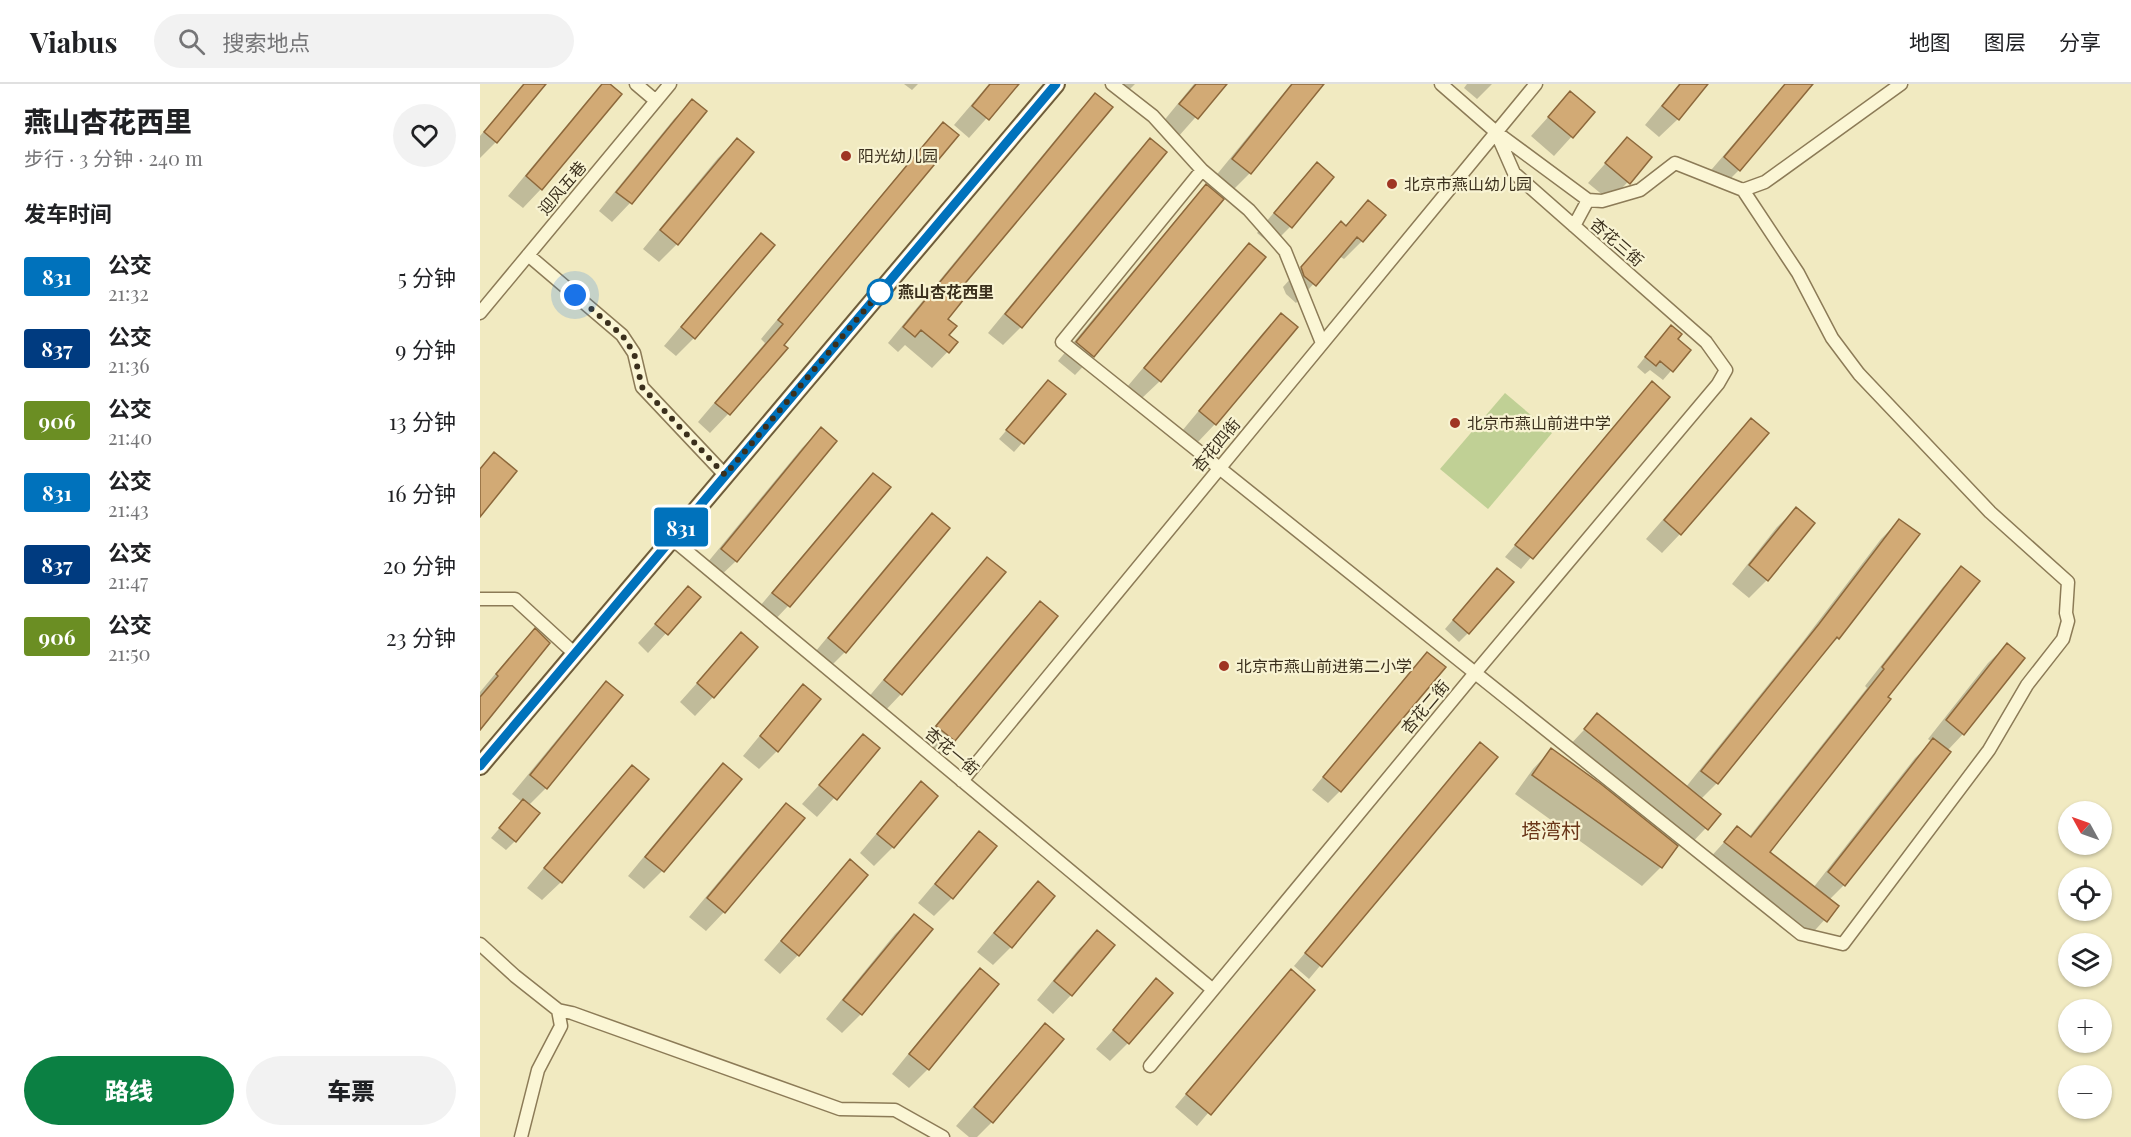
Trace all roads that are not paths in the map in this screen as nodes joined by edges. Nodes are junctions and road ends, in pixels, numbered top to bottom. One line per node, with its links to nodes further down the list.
1 (636, 84): 8 (street)
2 (670, 84): 8 (street, 迎风五巷)
3 (1056, 84): 19 (street)
4 (1112, 84): 10 (street)
5 (1442, 84): 9 (street, 杏花三街)
6 (1536, 84): 9 (street, 杏花四街)
7 (1901, 84): 11 (street)
8 (656, 100): 14 (street, 迎风五巷)
9 (1496, 132): 12 (street, 杏花三街); 13 (street, 杏花三街); 16 (street, 杏花四街)
10 (1202, 170): 16 (street); 18 (street)
11 (1743, 190): 12 (street); 23 (street)
12 (1588, 200): 13 (street)
13 (1574, 226): 17 (street, 杏花三街)
14 (528, 255): 15 (street, 迎风五巷); 19 (street)
15 (480, 313)
16 (1323, 342): 18 (street, 杏花四街)
17 (1726, 370): 23 (street, 杏花二街)
18 (1219, 468): 23 (street); 25 (street, 杏花四街)
19 (725, 475): 20 (street)
20 (671, 538): 22 (street); 25 (street, 杏花一街)
21 (480, 599): 22 (street)
22 (574, 653): 24 (street)
23 (1475, 673): 27 (street, 杏花二街)
24 (480, 766)
25 (962, 781): 27 (street, 杏花一街)
26 (480, 944): 28 (street)
27 (1212, 989): 29 (street, 杏花二街)
28 (558, 1010): 30 (street); 31 (street)
29 (1150, 1066)
30 (521, 1137)
31 (943, 1137)

